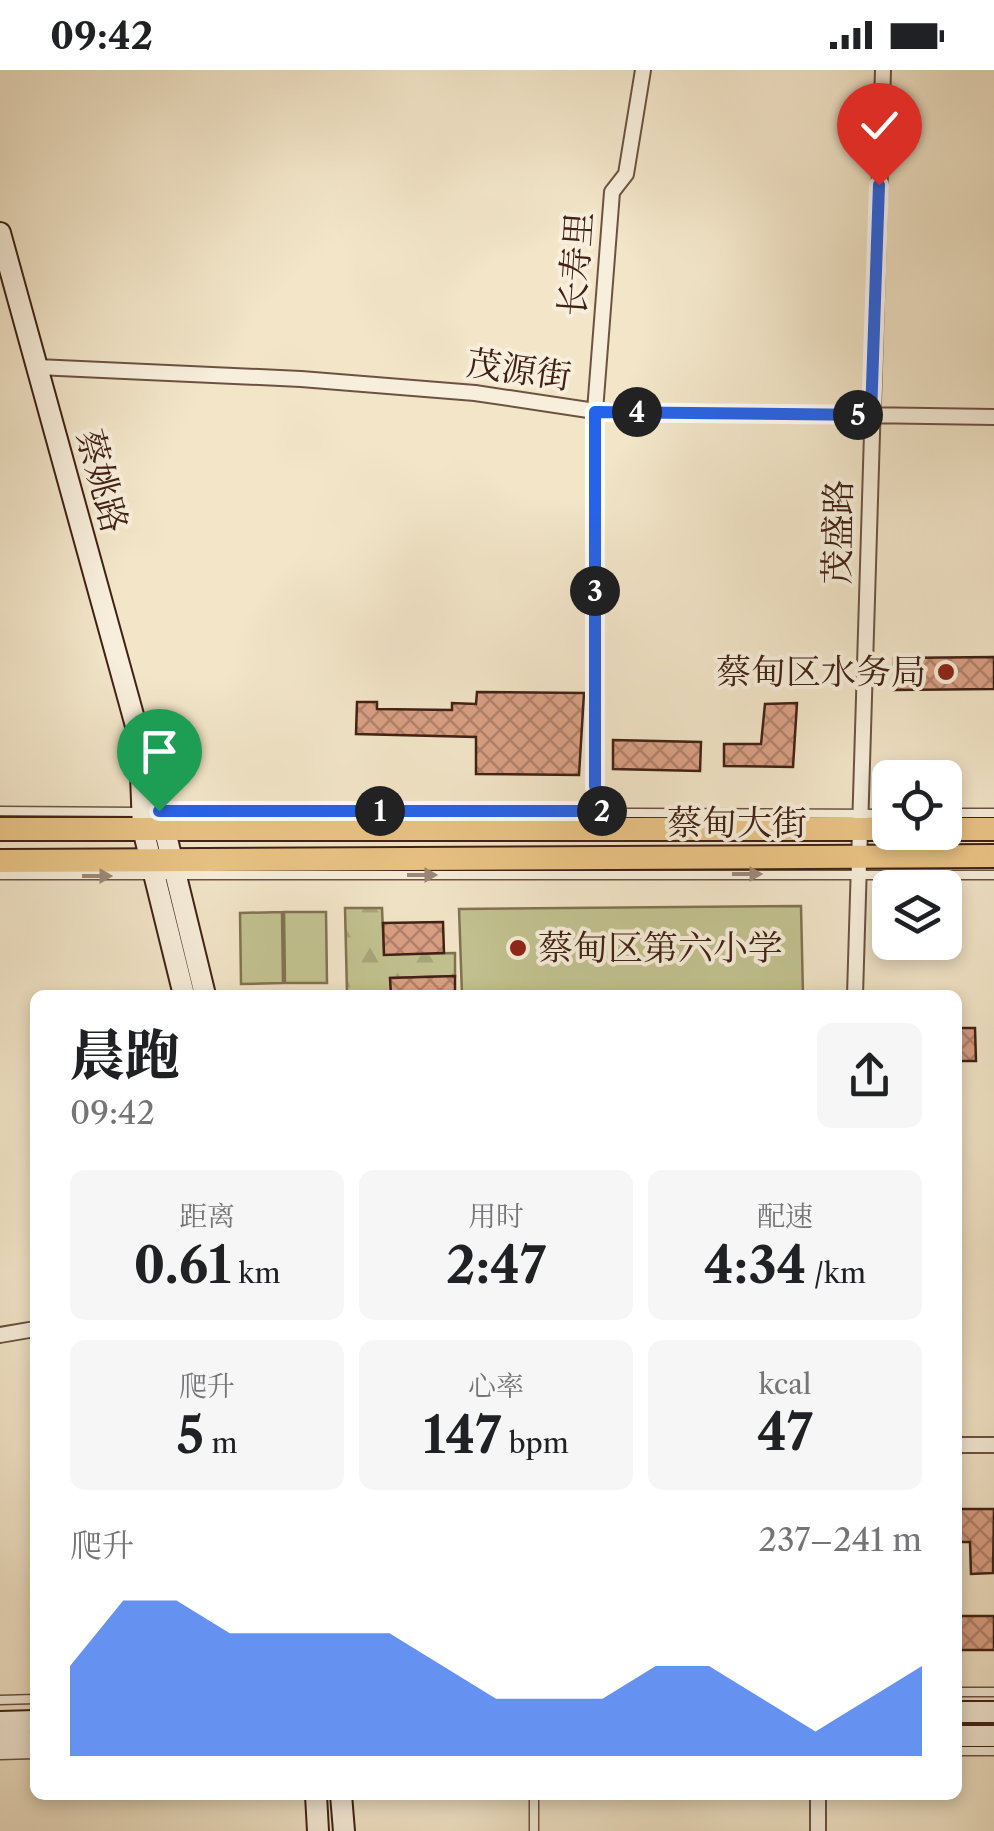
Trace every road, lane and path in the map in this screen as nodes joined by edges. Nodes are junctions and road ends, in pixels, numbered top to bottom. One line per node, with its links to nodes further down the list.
1 (644, 70): 5 (street, 长寿里)
2 (883, 70): 6 (street, 茂盛路)
3 (0, 233): 4 (street, 蔡姚路)
4 (37, 367): 5 (street, 茂源街); 13 (street, 蔡姚路)
5 (595, 412): 6 (street, 茂源街); 12 (street, 长寿里)
6 (871, 415): 7 (street, 茂源街); 14 (street, 茂盛路)
7 (994, 417)
8 (0, 811): 13 (lane)
9 (994, 812): 10 (lane)
10 (962, 813)
11 (872, 819): 14 (lane)
12 (602, 820): 13 (main road, 蔡甸大街); 14 (main road, 蔡甸大街)
13 (152, 821): 18 (main road, 蔡甸大街); 22 (street, 蔡姚路)
14 (862, 822): 15 (main road, 蔡甸大街); 21 (street, 茂盛路)
15 (872, 824)
16 (962, 828): 17 (main road)
17 (994, 828)
18 (0, 830)
19 (994, 856): 21 (main road, 蔡甸大街)
20 (0, 861): 22 (main road, 蔡甸大街)
21 (862, 865): 22 (main road, 蔡甸大街, one-way to 21); 24 (lane); 27 (street, 茂盛路)
22 (162, 869): 23 (lane, one-way to 22); 25 (street, 蔡姚路); 26 (street, 蔡姚路)
23 (0, 875)
24 (994, 875)
25 (183, 990)
26 (202, 990)
27 (855, 990)
28 (30, 1330): 29 (street)
29 (0, 1336)
30 (962, 1445): 31 (street)
31 (994, 1445)
32 (962, 1692): 33 (lane)
33 (994, 1692)
34 (30, 1699): 35 (lane)
35 (0, 1700)
36 (962, 1712): 37 (street)
37 (994, 1712)
38 (30, 1721): 39 (street)
39 (0, 1722)
40 (962, 1736): 41 (street)
41 (994, 1736)
42 (0, 1741): 43 (street)
43 (30, 1741)
44 (962, 1751): 45 (lane)
45 (994, 1751)
46 (0, 1754): 47 (lane)
47 (30, 1754)
48 (316, 1800): 52 (street)
49 (342, 1800): 53 (street)
50 (534, 1800): 54 (lane)
51 (818, 1800): 55 (street)
52 (318, 1831)
53 (344, 1831)
54 (534, 1831)
55 (818, 1831)

